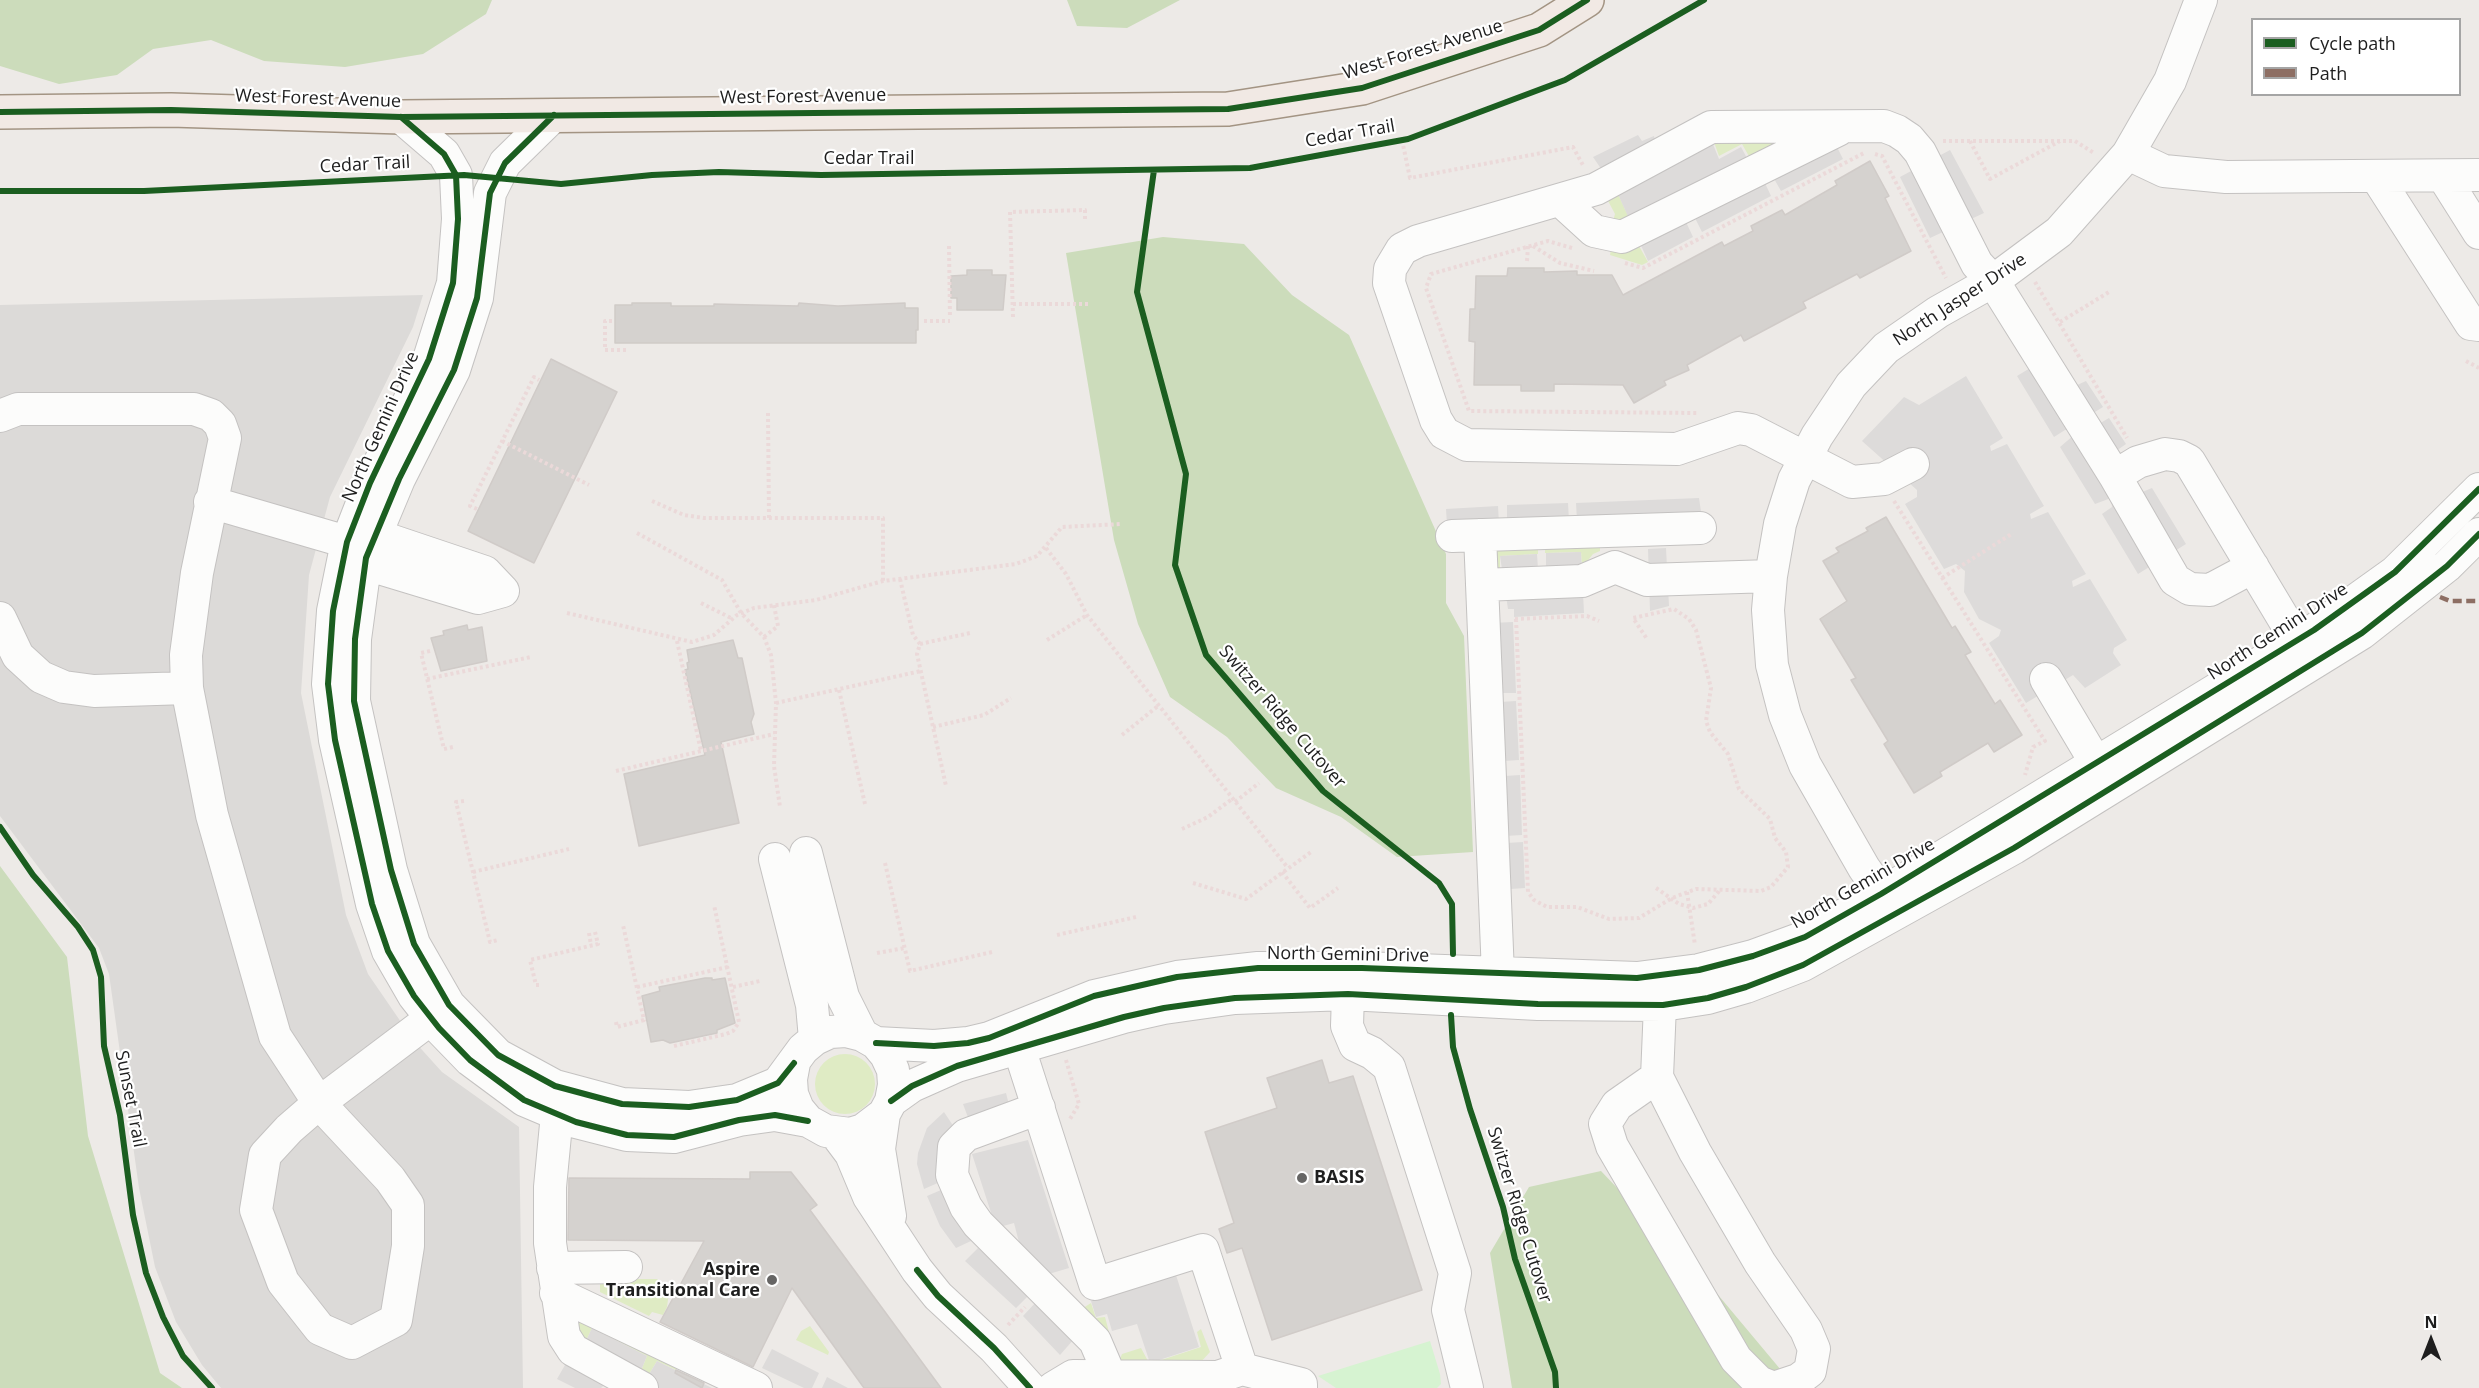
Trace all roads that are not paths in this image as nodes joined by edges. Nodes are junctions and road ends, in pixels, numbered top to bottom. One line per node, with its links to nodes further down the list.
1 (1587, 0): 4 (main road, West Forest Avenue)
2 (2200, 0): 7 (street, North Jasper Drive)
3 (0, 112): 5 (main road, West Forest Avenue)
4 (554, 115): 5 (main road, West Forest Avenue); 24 (street, North Gemini Drive)
5 (401, 117): 24 (street, North Gemini Drive)
6 (1844, 127): 11 (street); 11 (street); 13 (street)
7 (2128, 154): 8 (street); 13 (street, North Jasper Drive)
8 (2376, 176): 9 (street); 14 (street)
9 (2443, 176): 10 (street); 12 (street)
10 (2479, 176)
11 (1560, 200): 16 (street)
12 (2479, 233)
13 (1993, 282): 16 (street, North Jasper Drive); 18 (street)
14 (2479, 325)
15 (0, 416): 20 (street)
16 (1805, 459): 17 (street); 27 (street, North Jasper Drive)
17 (1913, 464)
18 (2115, 476): 26 (street); 26 (street)
19 (2479, 489): 30 (street, North Gemini Drive)
20 (210, 502): 24 (street); 32 (street)
21 (1700, 528): 22 (street)
22 (1613, 531): 25 (street); 28 (street)
23 (2479, 534): 36 (street, North Gemini Drive)
24 (357, 545): 40 (street, North Gemini Drive)
25 (1615, 567): 27 (street); 28 (street)
26 (2253, 567): 30 (street)
27 (1771, 576): 36 (street, North Jasper Drive)
28 (1482, 585): 37 (street)
29 (0, 618): 32 (street)
30 (2297, 641): 33 (street, North Gemini Drive)
31 (2046, 679): 33 (street)
32 (187, 688): 46 (street)
33 (2096, 763): 36 (street, North Gemini Drive)
34 (806, 853): 42 (street)
35 (775, 859): 41 (street)
36 (1889, 904): 37 (street, North Gemini Drive); 39 (street, North Gemini Drive)
37 (1498, 974): 42 (street, North Gemini Drive)
38 (1348, 994): 39 (street, North Gemini Drive); 43 (street, North Gemini Drive); 64 (street)
39 (1660, 1005): 45 (street)
40 (440, 1012): 44 (street, North Gemini Drive); 46 (street); 49 (street, North Gemini Drive)
41 (815, 1039): 42 (street, North Gemini Drive); 44 (street, North Gemini Drive)
42 (869, 1039): 47 (street)
43 (1019, 1048): 47 (street, North Gemini Drive); 48 (street)
44 (794, 1064): 50 (street)
45 (1657, 1077): 45 (street)
46 (319, 1103): 46 (street)
47 (887, 1107): 51 (street, North Gemini Drive); 52 (street)
48 (1039, 1108): 55 (street); 56 (street)
49 (557, 1114): 50 (street, North Gemini Drive); 54 (street)
50 (807, 1121): 51 (street, North Gemini Drive)
51 (836, 1134): 52 (street)
52 (892, 1228): 61 (street)
53 (627, 1267): 54 (street)
54 (554, 1280): 59 (street); 60 (street)
55 (1095, 1284): 56 (street); 57 (street)
56 (1048, 1294): 58 (street)
57 (1242, 1369): 58 (street); 63 (street)
58 (1110, 1376): 62 (street)
59 (642, 1388)
60 (756, 1388)
61 (1030, 1388)
62 (1053, 1388)
63 (1301, 1388)
64 (1467, 1388)

